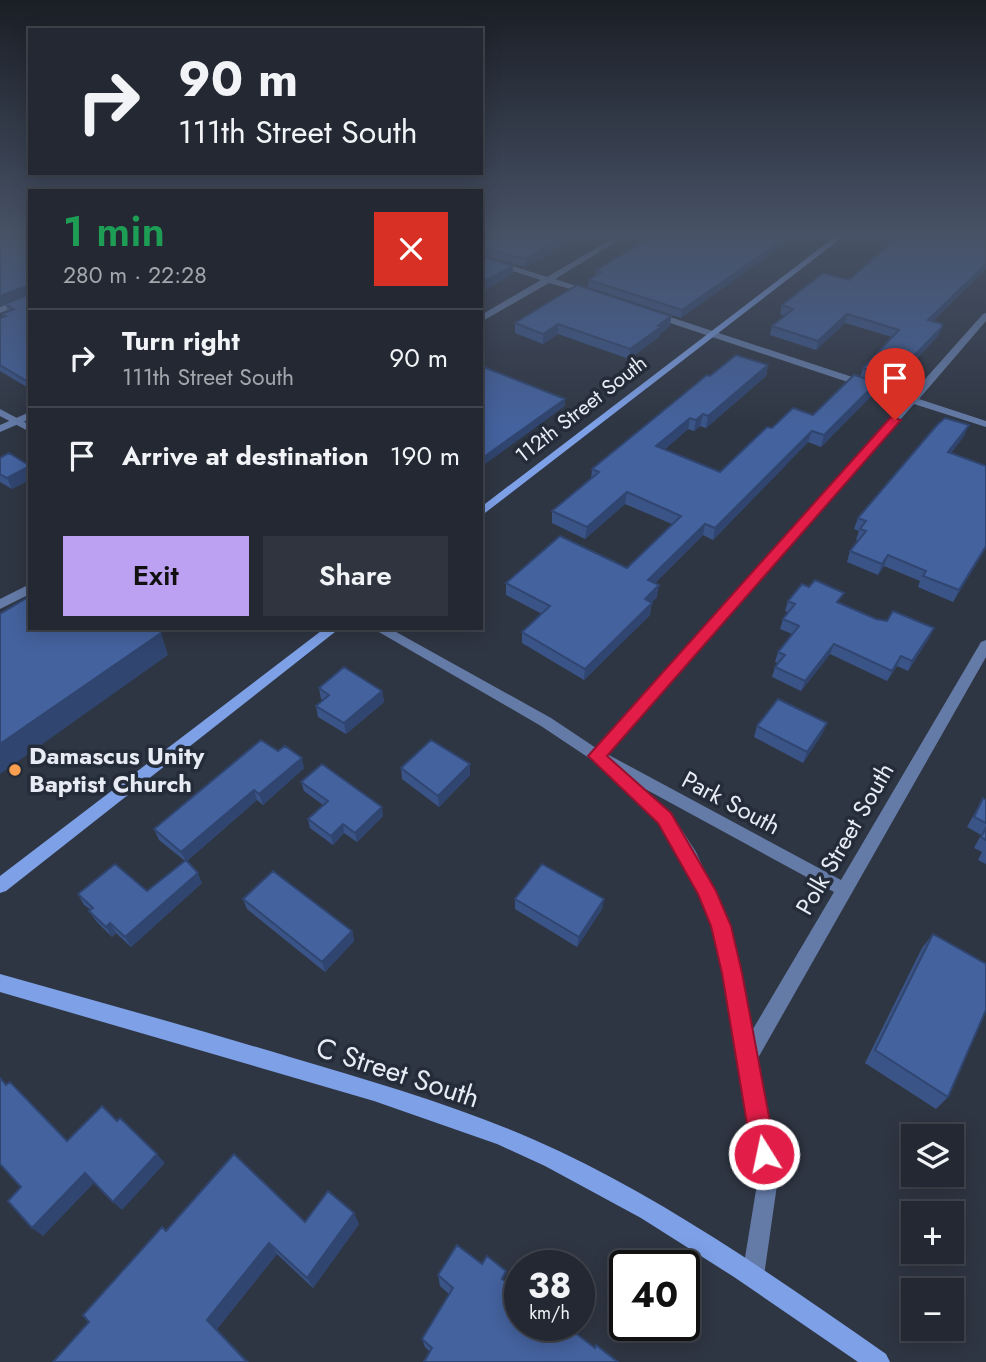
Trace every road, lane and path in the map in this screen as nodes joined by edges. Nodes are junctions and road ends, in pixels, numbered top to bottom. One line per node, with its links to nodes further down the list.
1 (26, 300): 4 (street)
2 (514, 300): 7 (street)
3 (757, 300): 8 (main road, 112th Street South)
4 (0, 310)
5 (650, 313): 8 (street)
6 (986, 316): 9 (street)
7 (483, 318)
8 (712, 334): 9 (street); 16 (main road, 112th Street South)
9 (913, 400): 13 (street); 22 (street)
10 (0, 412): 12 (street)
11 (28, 416): 12 (street)
12 (16, 422): 14 (street); 15 (street)
13 (986, 424)
14 (28, 428)
15 (0, 429)
16 (483, 511)
17 (28, 589): 18 (street)
18 (0, 605)
19 (331, 630): 23 (main road)
20 (381, 630): 22 (street)
21 (986, 645): 24 (street, Polk Street South)
22 (597, 756): 24 (street, Park South); 26 (street)
23 (0, 886)
24 (844, 889): 26 (street, Polk Street South)
25 (0, 984): 27 (main road, C Street South)
26 (747, 1058): 27 (street)
27 (753, 1276): 28 (main road, C Street South)
28 (878, 1362)

